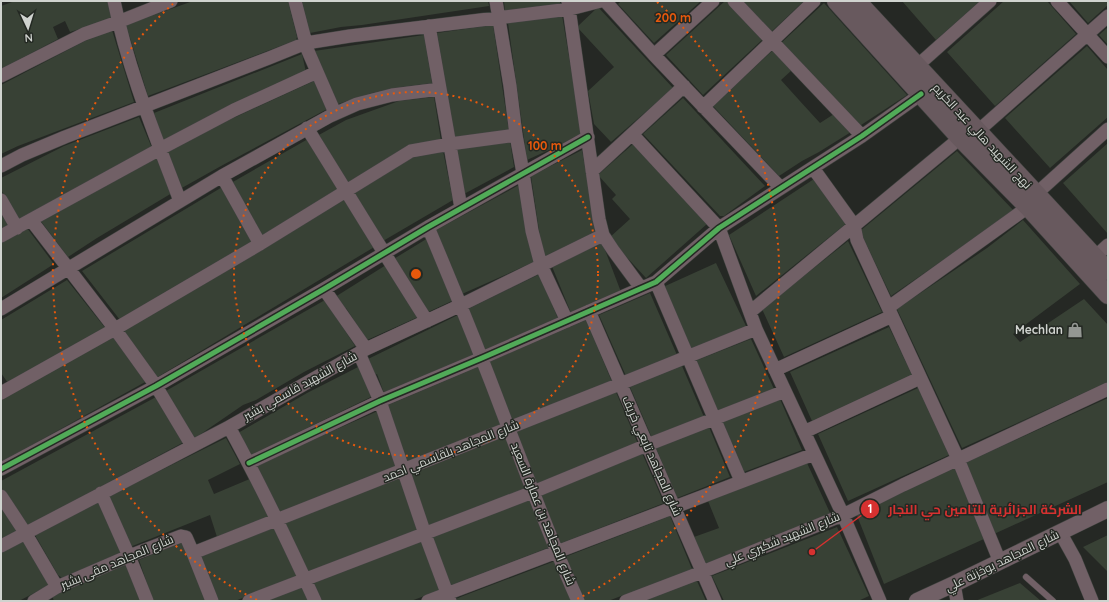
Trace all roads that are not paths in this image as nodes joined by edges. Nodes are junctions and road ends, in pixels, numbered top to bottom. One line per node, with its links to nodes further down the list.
1 (114, 1): 16 (street)
2 (171, 1): 16 (street)
3 (295, 1): 20 (street)
4 (496, 1): 15 (street)
5 (601, 1): 13 (street)
6 (605, 1): 21 (street)
7 (714, 1): 21 (street)
8 (734, 1): 19 (street)
9 (814, 1): 19 (street)
10 (990, 1): 23 (street)
11 (1057, 1): 18 (street)
12 (849, 2): 23 (main road, نهج الشهيد هالي عبد الكريم); 28 (main road)
13 (569, 5): 15 (street); 38 (street)
14 (1108, 16): 18 (street)
15 (498, 18): 17 (street); 36 (street)
16 (118, 22): 25 (street); 29 (street)
17 (430, 26): 20 (street); 27 (street)
18 (1087, 35): 22 (street); 34 (street)
19 (772, 41): 30 (street); 37 (street)
20 (306, 43): 24 (street); 29 (street)
21 (654, 55): 26 (street)
22 (1108, 58)
23 (917, 66): 34 (main road, نهج الشهيد هالي عبد الكريم)
24 (317, 72): 31 (street); 41 (street)
25 (1, 76)
26 (684, 86): 30 (street); 35 (street)
27 (440, 89): 31 (street); 40 (street)
28 (921, 94): 37 (street); 39 (main road)
29 (144, 107): 41 (street); 42 (street)
30 (703, 107): 47 (street)
31 (335, 113): 32 (street)
32 (307, 128): 46 (street); 48 (street)
33 (1108, 129): 50 (street)
34 (978, 131): 50 (main road, نهج الشهيد هالي عبد الكريم)
35 (632, 134): 44 (street); 57 (street)
36 (516, 135): 40 (street); 45 (street)
37 (862, 136): 43 (street)
38 (588, 137): 44 (street); 45 (street)
39 (960, 138): 50 (main road); 54 (street)
40 (450, 144): 48 (street); 52 (street)
41 (160, 149): 51 (street); 53 (street)
42 (1, 166)
43 (813, 168): 47 (street); 54 (street)
44 (592, 171): 58 (street)
45 (524, 172): 52 (street); 63 (street)
46 (222, 176): 51 (street); 60 (street)
47 (781, 188): 57 (street)
48 (347, 191): 60 (street); 62 (street)
49 (1, 200): 56 (street)
50 (1032, 200): 61 (main road, نهج الشهيد هالي عبد الكريم); 69 (main road); 74 (street)
51 (180, 201): 64 (street)
52 (461, 208): 55 (street)
53 (31, 220): 56 (street); 64 (street)
54 (854, 225): 73 (street); 74 (street)
55 (428, 227): 62 (street); 70 (street, شارع المجاهد بن عمارة السعيد)
56 (17, 228): 59 (street)
57 (719, 228): 66 (street); 73 (street)
58 (603, 235): 63 (street, شارع الشهيد قاسمي بشير); 67 (street)
59 (1, 236)
60 (260, 244): 78 (street)
61 (1102, 251): 65 (main road, نهج الشهيد هالي عبد الكريم)
62 (384, 253): 68 (street); 75 (street)
63 (541, 265): 70 (street, شارع الشهيد قاسمي بشير); 76 (street)
64 (67, 268): 71 (street); 78 (street)
65 (1108, 271)
66 (656, 282): 67 (street); 80 (street)
67 (641, 288): 72 (street)
68 (324, 289): 79 (street); 85 (street)
69 (1108, 295)
70 (461, 305): 75 (street, شارع الشهيد قاسمي بشير); 81 (street, شارع المجاهد بن عمارة السعيد)
71 (1, 309)
72 (589, 311): 76 (street); 84 (street, شارع المجاهد تابعي خريف)
73 (750, 312): 77 (street)
74 (890, 312): 82 (street); 83 (street)
75 (427, 321): 79 (street, شارع الشهيد قاسمي بشير)
76 (567, 321): 81 (street)
77 (756, 328): 80 (street, شارع المجاهد بلقاسمي احمد); 82 (street)
78 (115, 329): 85 (street); 86 (street)
79 (362, 351): 89 (street); 91 (street, شارع الشهيد قاسمي بشير)
80 (687, 357): 84 (street, شارع المجاهد بلقاسمي احمد); 90 (street)
81 (482, 358): 89 (street); 92 (street, شارع المجاهد بن عمارة السعيد)
82 (775, 370): 88 (street)
83 (920, 378): 93 (street); 97 (street)
84 (620, 384): 92 (street, شارع المجاهد بلقاسمي احمد); 94 (street, شارع المجاهد تابعي خريف)
85 (156, 386): 95 (street); 99 (street)
86 (3, 388)
87 (1108, 389): 97 (street, شارع الشهيد شكيري علي)
88 (785, 391): 90 (street); 93 (street)
89 (380, 400): 98 (street); 100 (street)
90 (714, 419): 94 (street); 101 (street)
91 (228, 427): 95 (street, شارع الشهيد قاسمي بشير); 98 (street)
92 (509, 428): 100 (street, شارع المجاهد بلقاسمي احمد); 102 (street, شارع المجاهد بن عمارة السعيد)
93 (804, 432): 96 (street)
94 (647, 445): 102 (street); 105 (street, شارع المجاهد تابعي خريف)
95 (192, 446): 103 (street, شارع الشهيد قاسمي بشير)
96 (814, 454): 101 (street); 107 (street)
97 (958, 459): 107 (street, شارع الشهيد شكيري علي); 116 (street)
98 (249, 463): 108 (street)
99 (1, 469)
100 (403, 470): 108 (street, شارع المجاهد بلقاسمي احمد); 111 (street)
101 (741, 481): 105 (street)
102 (533, 492): 111 (street); 114 (street, شارع المجاهد بن عمارة السعيد)
103 (102, 493): 110 (street, شارع الشهيد قاسمي بشير); 115 (street)
104 (1, 496): 110 (street)
105 (674, 507): 114 (street); 117 (street, شارع المجاهد تابعي خريف)
106 (1108, 509): 109 (street, شارع المجاهد بوخزنة علي)
107 (843, 515): 117 (street, شارع الشهيد شكيري علي); 132 (street)
108 (277, 520): 113 (street, شارع المجاهد بلقاسمي احمد); 119 (street)
109 (1060, 532): 116 (street, شارع المجاهد بوخزنة علي); 136 (street)
110 (26, 534): 112 (street, شارع الشهيد قاسمي بشير); 121 (street)
111 (425, 534): 119 (street); 122 (street)
112 (1, 546)
113 (193, 552): 115 (street, شارع المجاهد مقى بشير); 125 (street)
114 (558, 552): 122 (street); 129 (street, شارع المجاهد بن عمارة السعيد)
115 (129, 556): 121 (street, شارع المجاهد مقى بشير); 124 (street)
116 (1000, 562): 120 (street, شارع المجاهد بوخزنة علي)
117 (702, 572): 130 (street, شارع الشهيد شكيري علي); 131 (street, شارع المجاهد تابعي خريف)
118 (1026, 577): 135 (lane)
119 (305, 579): 126 (street); 127 (street)
120 (954, 584): 133 (street, شارع المجاهد بوخزنة علي); 134 (street)
121 (57, 587): 123 (street, شارع المجاهد مقى بشير)
122 (448, 597): 128 (street)
123 (43, 599)
124 (147, 601)
125 (212, 601)
126 (250, 601)
127 (315, 601)
128 (428, 601)
129 (578, 601)
130 (626, 601)
131 (714, 601)
132 (880, 601)
133 (917, 601)
134 (957, 601)
135 (1053, 601)
136 (1092, 601)

